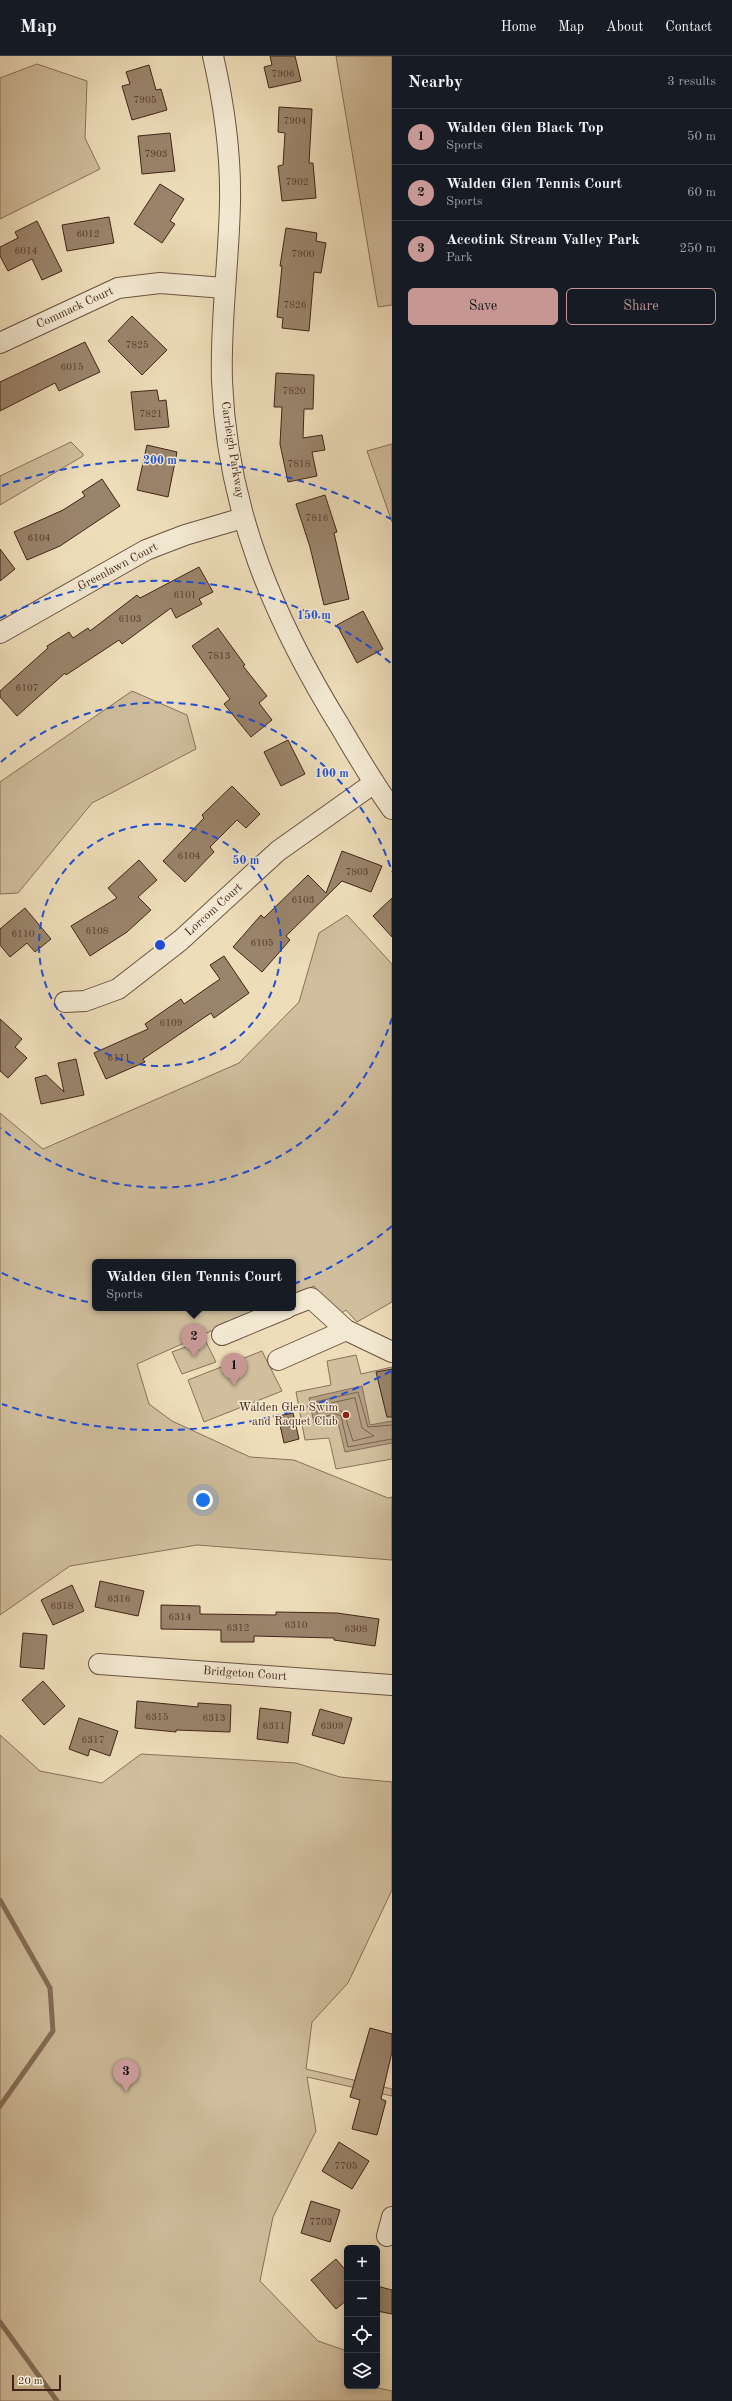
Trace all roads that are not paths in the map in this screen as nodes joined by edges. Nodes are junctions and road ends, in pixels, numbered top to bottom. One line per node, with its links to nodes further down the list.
1 (213, 56): 2 (street, Carrleigh Parkway)
2 (224, 288): 3 (street, Commack Court); 4 (street, Carrleigh Parkway)
3 (0, 343)
4 (243, 518): 5 (street, Greenlawn Court); 6 (street, Carrleigh Parkway)
5 (0, 633)
6 (374, 783): 7 (street, Carrleigh Parkway); 8 (street, Lorcom Court)
7 (392, 809)
8 (65, 1002)
9 (296, 1305): 11 (street)
10 (280, 1311): 12 (street)
11 (346, 1330): 13 (street); 14 (street)
12 (222, 1335)
13 (392, 1352)
14 (278, 1360)
15 (99, 1664): 16 (street, Bridgeton Court)
16 (392, 1685)

